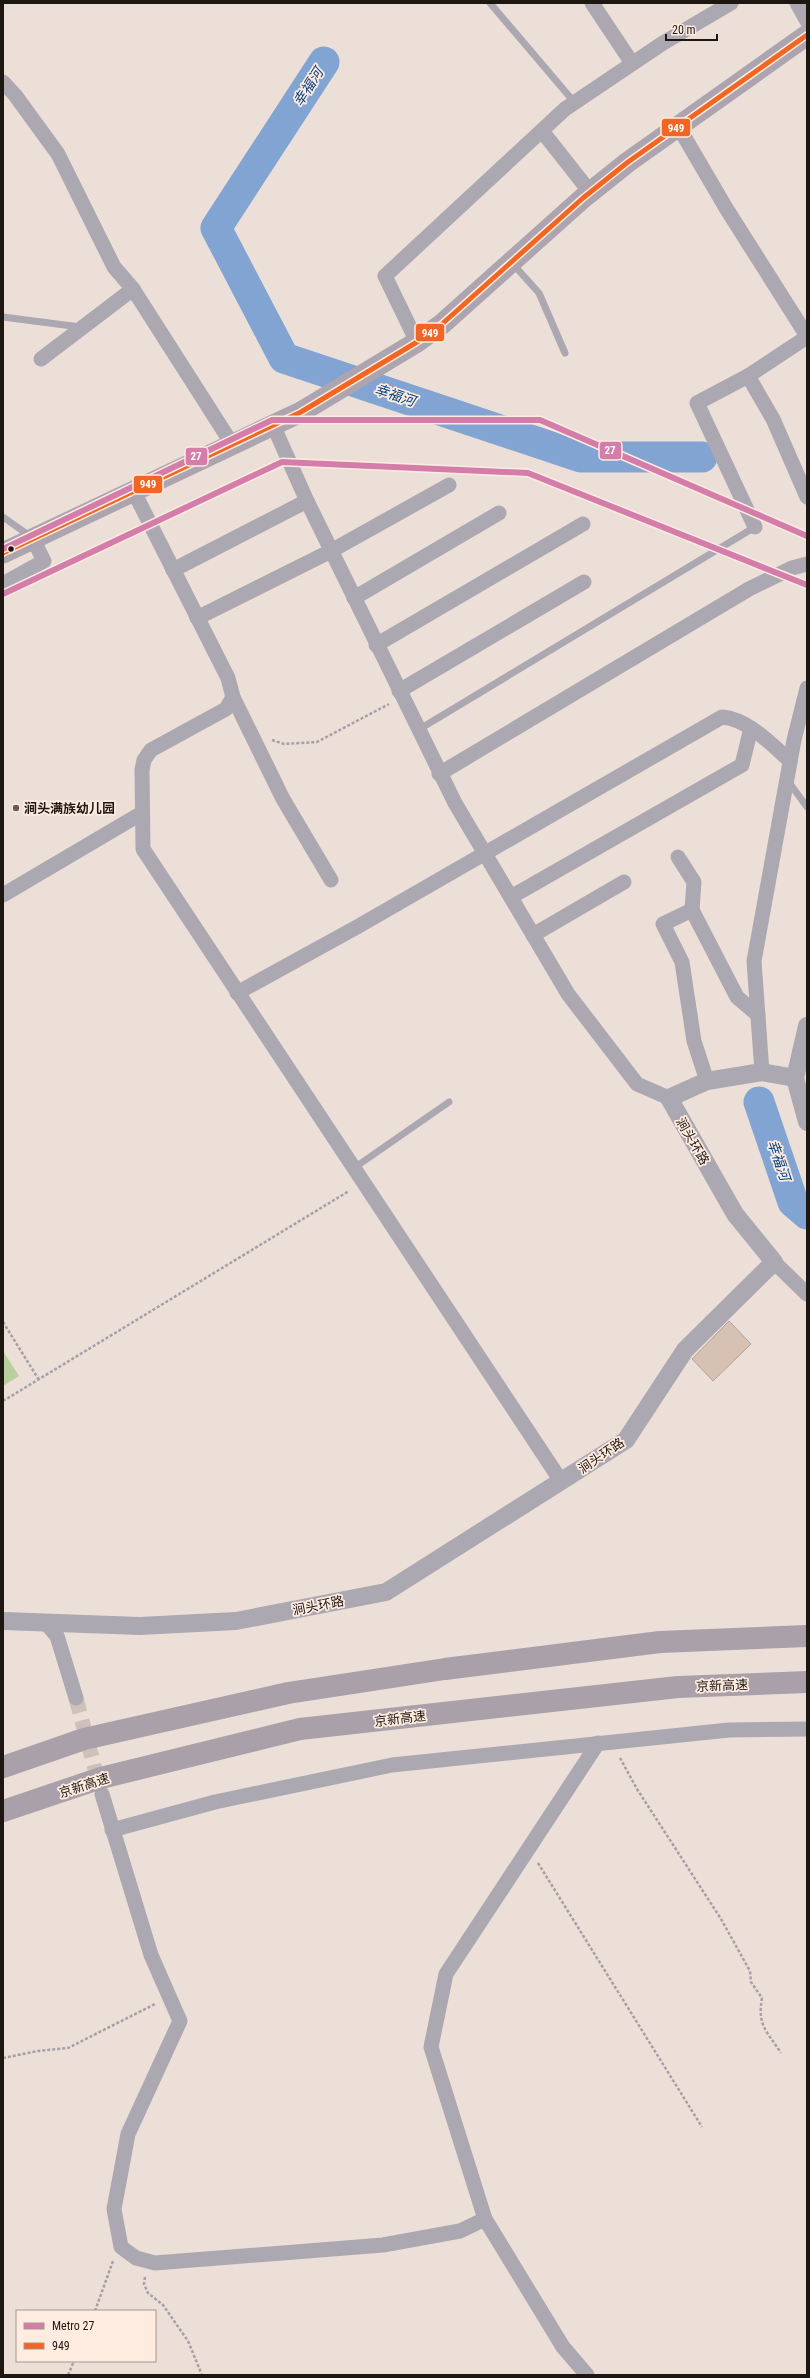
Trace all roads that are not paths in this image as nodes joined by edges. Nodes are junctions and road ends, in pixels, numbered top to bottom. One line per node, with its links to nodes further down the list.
1 (490, 3): 9 (lane)
2 (592, 3): 7 (street)
3 (730, 3): 7 (street)
4 (797, 3): 5 (street)
5 (807, 21)
6 (807, 35): 10 (main road)
7 (632, 63): 9 (street)
8 (3, 82): 14 (street)
9 (575, 103): 11 (street)
10 (678, 126): 12 (main road); 17 (street)
11 (542, 131): 12 (street); 18 (street)
12 (590, 192): 13 (main road)
13 (511, 261): 18 (main road); 19 (lane)
14 (133, 289): 16 (street); 23 (street)
15 (3, 317): 16 (lane)
16 (84, 327): 20 (street)
17 (807, 337): 21 (street)
18 (417, 342): 22 (main road)
19 (565, 353)
20 (41, 359)
21 (748, 376): 26 (street); 31 (street)
22 (273, 425): 23 (main road); 27 (street)
23 (232, 444): 25 (main road)
24 (449, 485): 33 (street)
25 (134, 492): 32 (main road); 36 (street)
26 (807, 497)
27 (307, 501): 33 (street); 36 (street)
28 (499, 512): 39 (street)
29 (3, 517): 32 (lane)
30 (583, 524): 41 (street)
31 (755, 527): 46 (lane)
32 (33, 539): 34 (main road); 38 (street)
33 (330, 550): 39 (street); 40 (street)
34 (3, 553)
35 (807, 564): 48 (street)
36 (173, 570): 40 (street)
37 (584, 582): 43 (street)
38 (3, 584)
39 (354, 598): 41 (street)
40 (197, 618): 44 (street)
41 (376, 645): 43 (street)
42 (807, 688): 47 (street)
43 (400, 694): 46 (street)
44 (233, 697): 51 (street); 54 (street)
45 (751, 728): 47 (street); 52 (street); 57 (street)
46 (418, 730): 48 (street)
47 (790, 760): 49 (street)
48 (439, 774): 52 (street)
49 (787, 779): 50 (lane); 61 (street)
50 (807, 807)
51 (142, 813): 56 (street); 60 (street)
52 (484, 853): 57 (street); 60 (street)
53 (678, 857): 58 (street)
54 (331, 880)
55 (624, 882): 59 (street)
56 (3, 895)
57 (511, 897): 59 (street)
58 (692, 910): 61 (street); 65 (street)
59 (533, 935): 66 (street)
60 (237, 993): 69 (street)
61 (758, 1015): 63 (street)
62 (807, 1026): 64 (street)
63 (762, 1072): 64 (street); 65 (street)
64 (795, 1078): 68 (street)
65 (707, 1081): 66 (street)
66 (669, 1098): 70 (street, 涧头环路)
67 (449, 1102): 69 (lane)
68 (807, 1122)
69 (354, 1168): 72 (street)
70 (774, 1262): 71 (street); 72 (street, 涧头环路)
71 (807, 1294)
72 (561, 1481): 74 (street, 涧头环路)
73 (3, 1621): 74 (street, 涧头环路)
74 (45, 1622): 77 (street)
75 (807, 1636): 80 (highway)
76 (807, 1682): 82 (highway, 京新高速)
77 (76, 1698)
78 (807, 1729): 79 (street)
79 (598, 1743): 83 (street); 84 (street)
80 (3, 1767)
81 (102, 1794): 83 (street)
82 (3, 1811)
83 (112, 1830): 84 (street)
84 (485, 2218): 85 (street)
85 (587, 2375)

